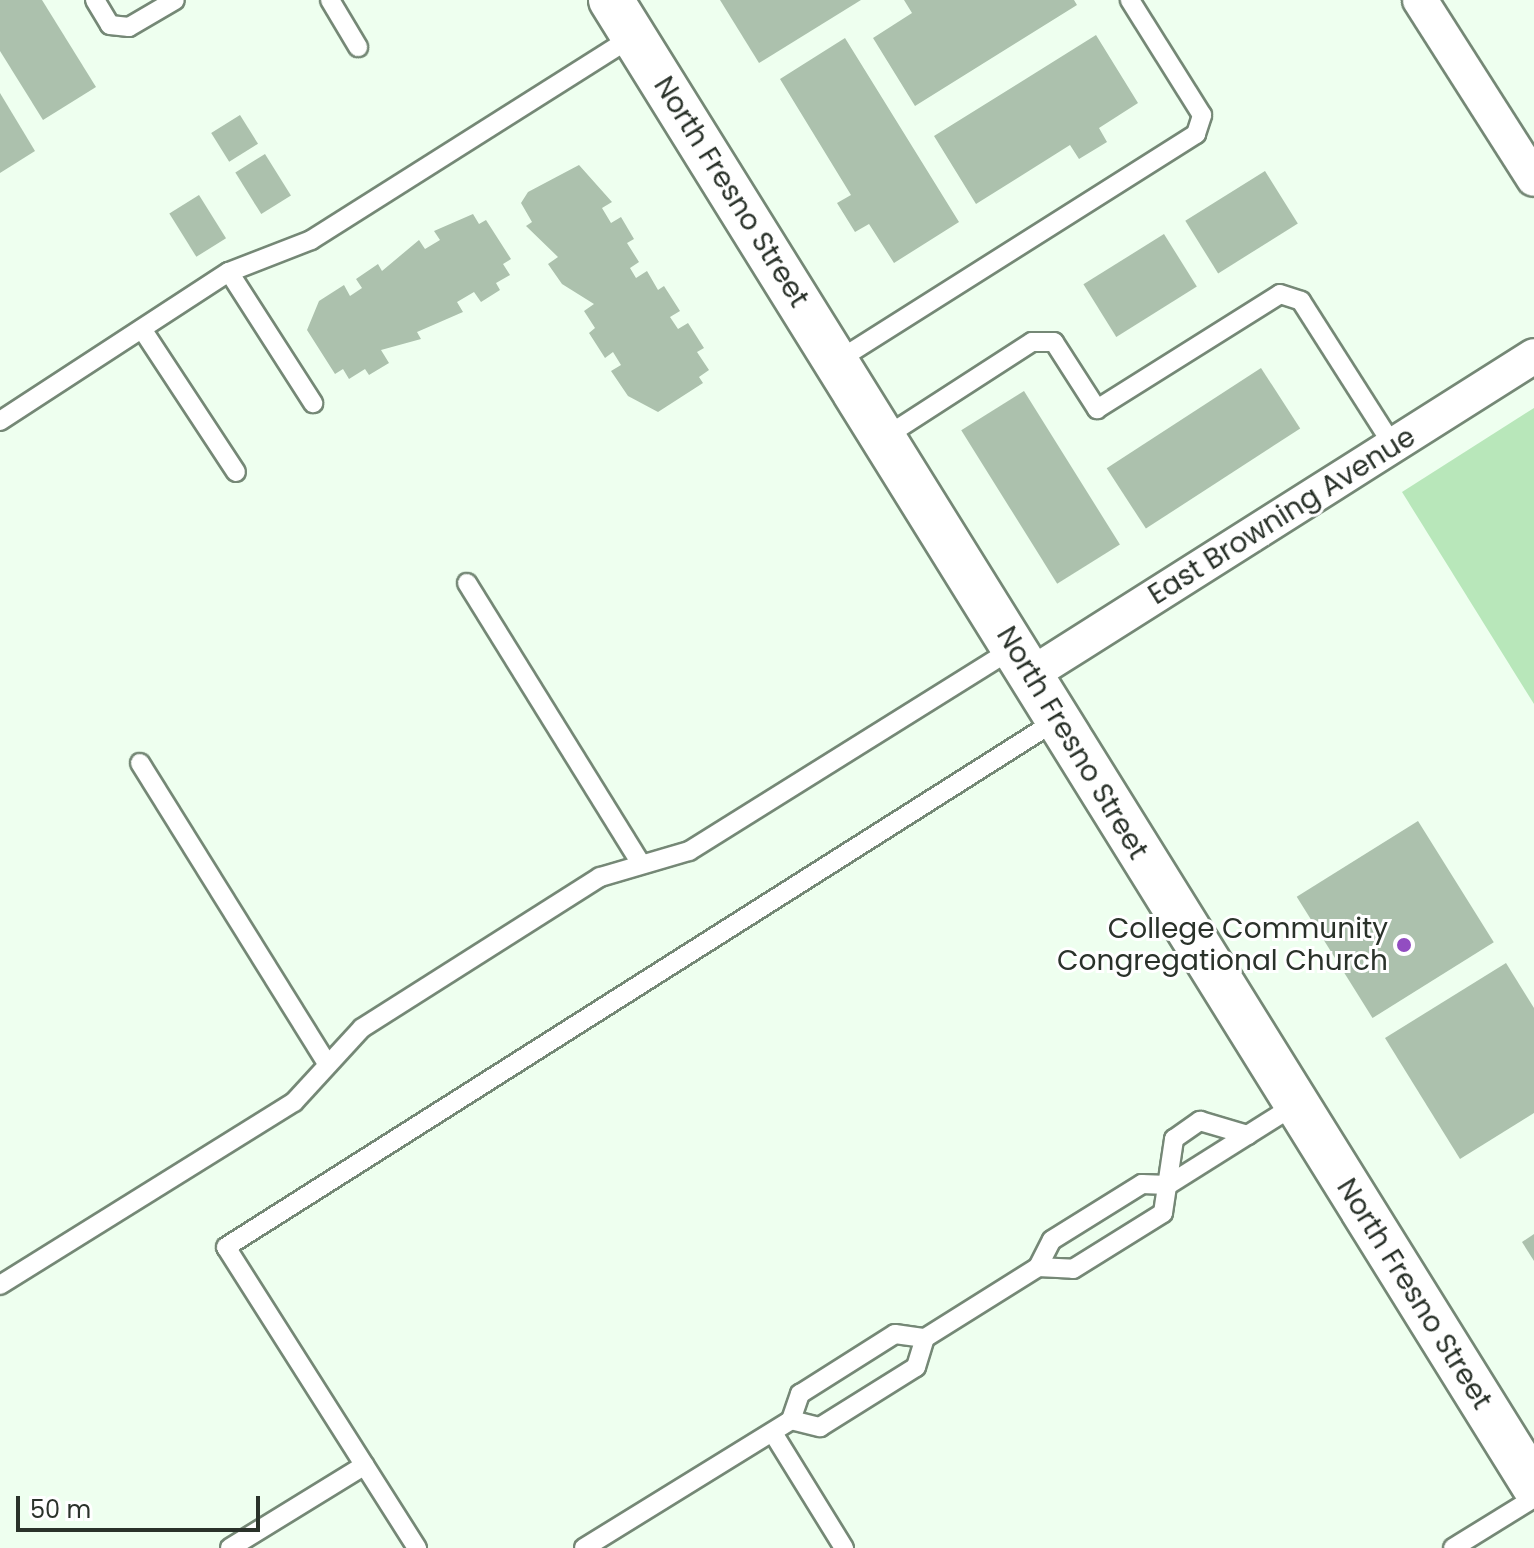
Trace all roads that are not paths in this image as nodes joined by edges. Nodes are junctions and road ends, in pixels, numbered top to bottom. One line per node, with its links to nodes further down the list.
1 (95, 0): 2 (lane)
2 (175, 0)
3 (330, 0): 8 (lane)
4 (611, 0): 7 (main road, North Fresno Street)
5 (1130, 0): 13 (lane)
6 (1420, 0): 9 (street)
7 (634, 36): 10 (lane); 13 (main road, North Fresno Street)
8 (358, 47)
9 (1534, 179)
10 (229, 272): 11 (lane); 14 (lane)
11 (142, 329): 15 (lane); 18 (lane)
12 (1534, 356): 17 (street, East Browning Avenue)
13 (837, 361): 16 (main road, North Fresno Street)
14 (313, 403)
15 (0, 421)
16 (885, 437): 17 (lane); 20 (main road, North Fresno Street)
17 (1394, 447): 20 (street, East Browning Avenue)
18 (236, 472)
19 (467, 583): 23 (lane)
20 (1022, 661): 21 (main road, North Fresno Street); 23 (lane)
21 (1057, 720): 25 (main road, North Fresno Street); 33 (lane)
22 (140, 763): 24 (lane)
23 (640, 862): 24 (lane)
24 (326, 1062): 29 (lane)
25 (1295, 1105): 26 (lane); 34 (main road, North Fresno Street)
26 (1248, 1135): 27 (lane); 27 (lane)
27 (1168, 1185): 28 (lane); 28 (lane)
28 (1038, 1267): 30 (lane)
29 (0, 1285)
30 (925, 1338): 31 (lane); 31 (lane)
31 (791, 1420): 32 (lane)
32 (773, 1433): 38 (lane); 39 (lane)
33 (365, 1465): 36 (lane); 37 (lane)
34 (1534, 1486)
35 (1534, 1498): 40 (lane)
36 (230, 1548)
37 (417, 1548)
38 (584, 1548)
39 (844, 1548)
40 (1453, 1548)

